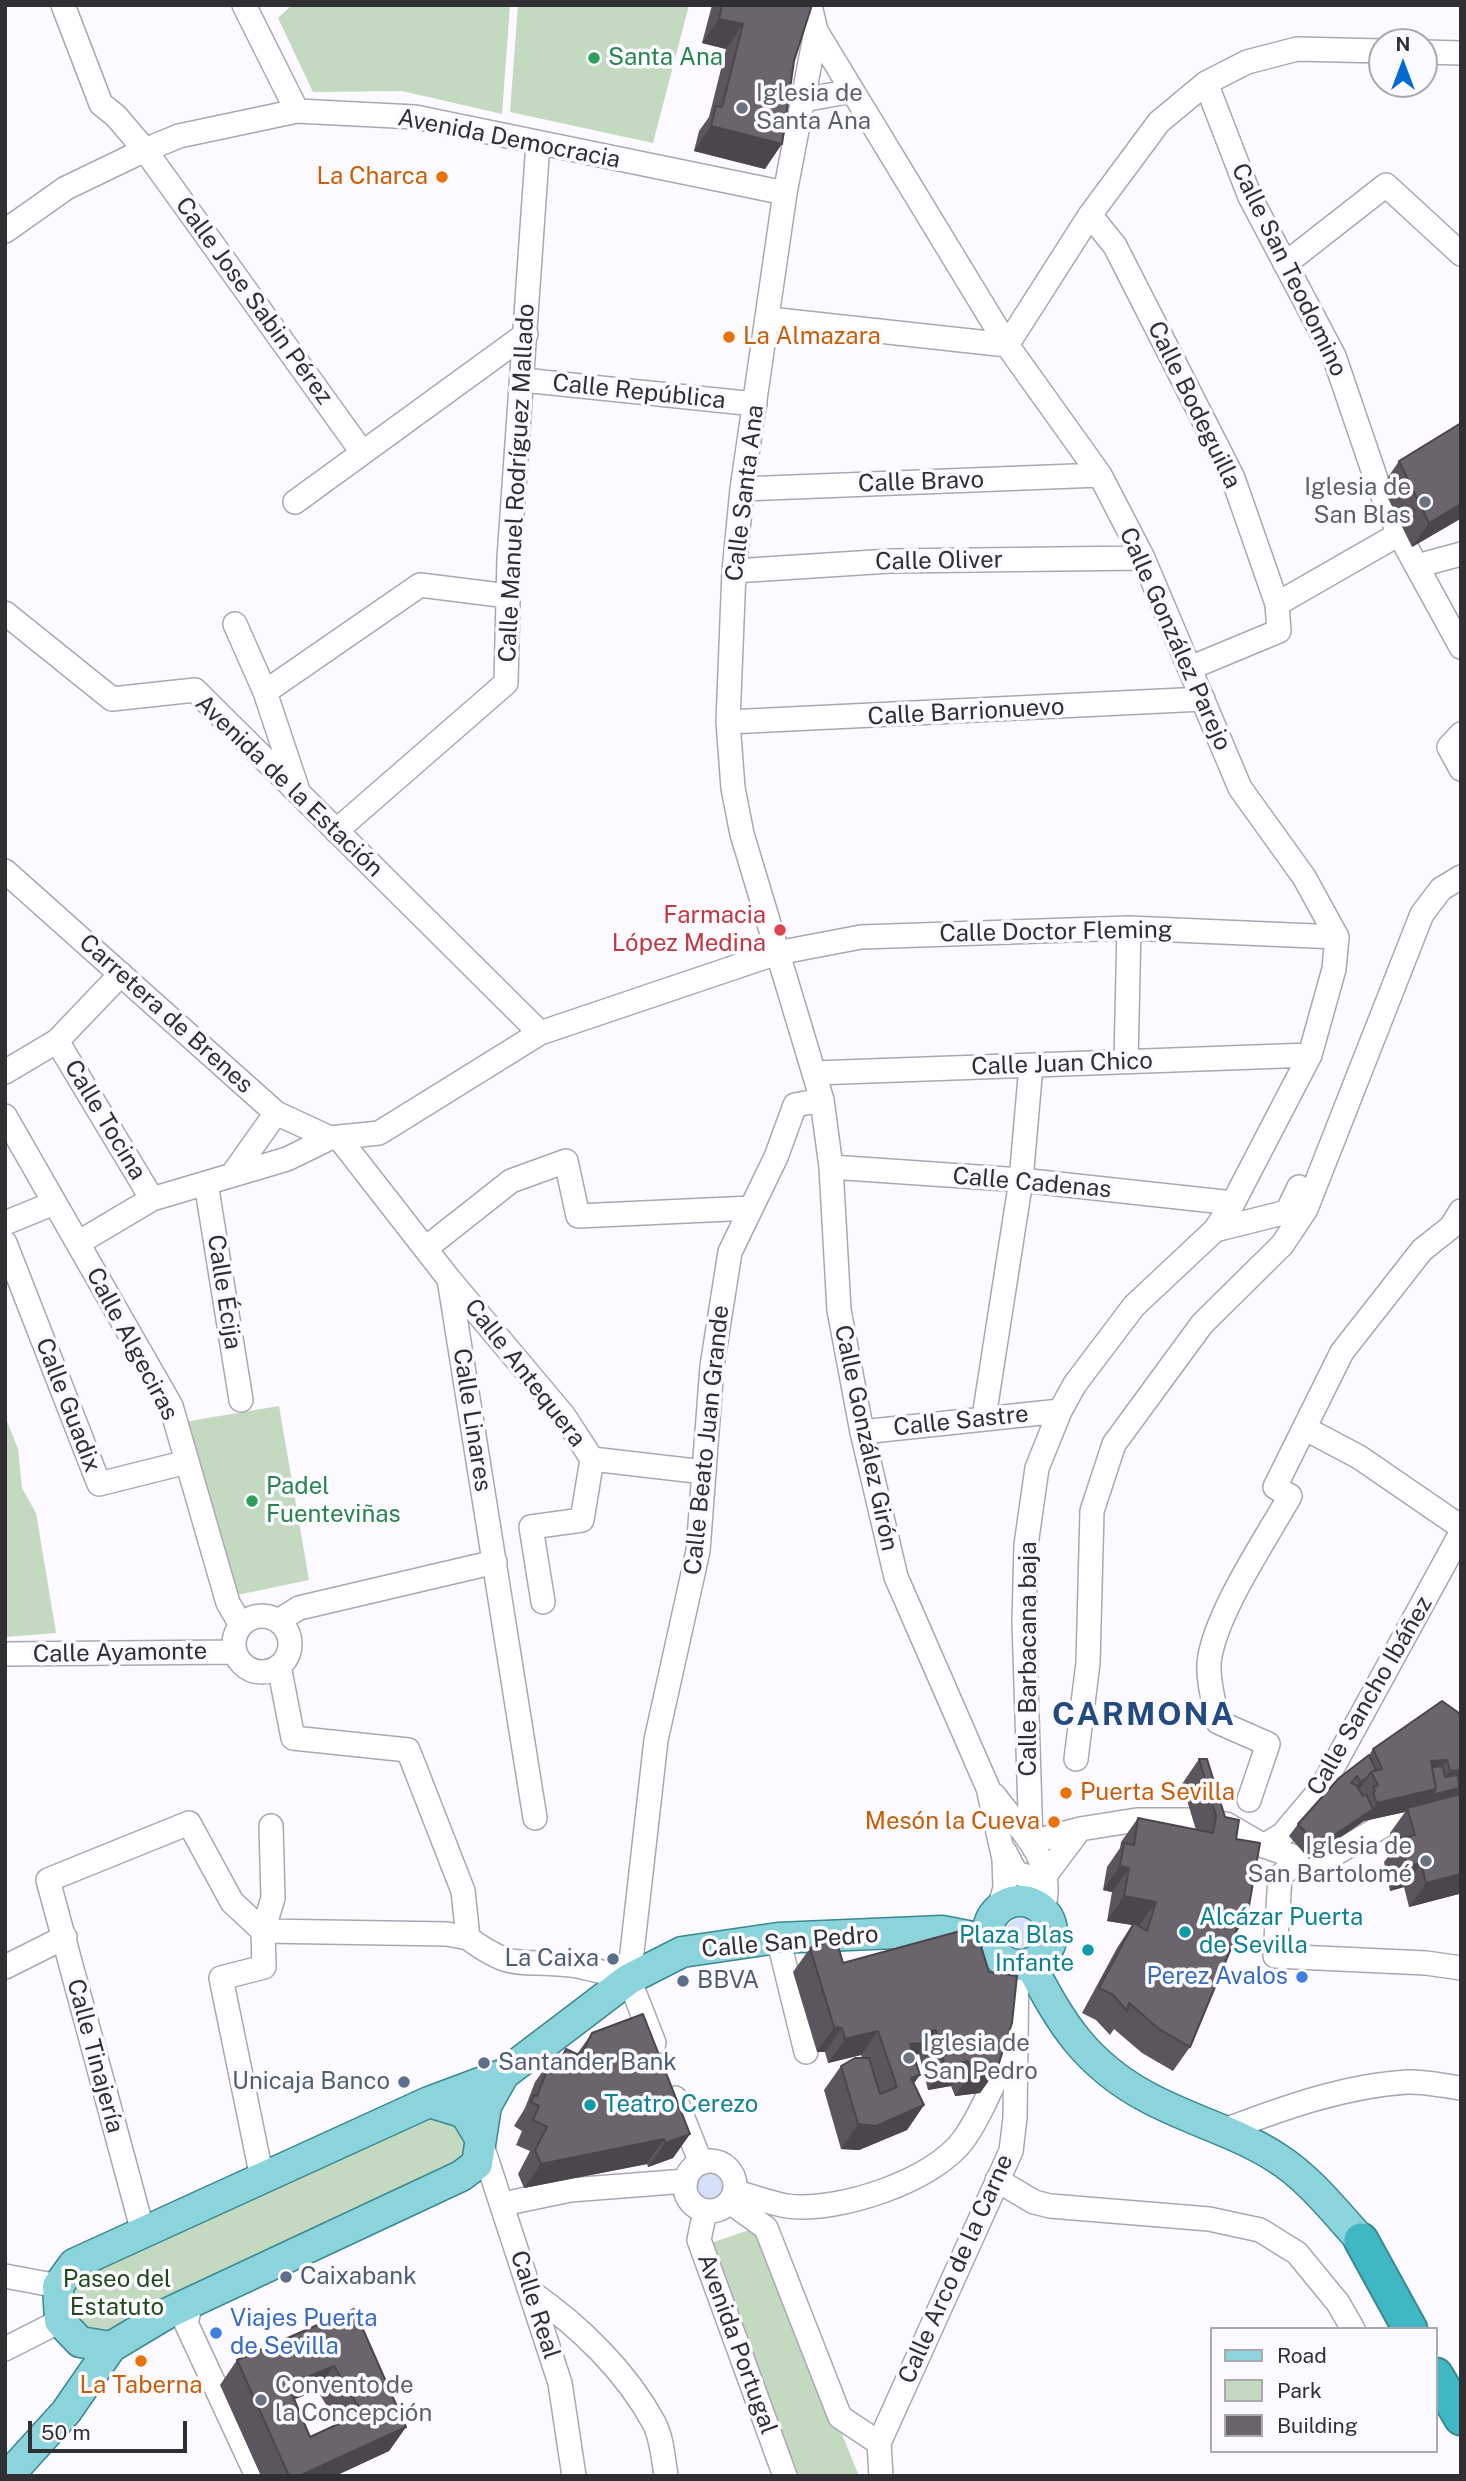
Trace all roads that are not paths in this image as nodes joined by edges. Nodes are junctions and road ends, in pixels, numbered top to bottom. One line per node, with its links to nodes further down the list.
1 (63, 5): 13 (street, Calle Jose Sabin Pérez)
2 (244, 5): 11 (street)
3 (810, 5): 4 (street)
4 (816, 32): 9 (street, Calle González Parejo); 10 (street, Calle Santa Ana)
5 (1368, 51): 8 (street)
6 (1438, 52): 7 (street)
7 (1461, 53)
8 (1206, 83): 15 (street); 18 (street, Calle San Teodomino)
9 (852, 91): 10 (street); 21 (street, Calle González Parejo)
10 (803, 100): 14 (street, Calle Santa Ana)
11 (297, 111): 12 (street, Avenida Democracia); 13 (street, Avenida Democracia)
12 (538, 143): 14 (street, Avenida Democracia); 20 (street, Calle Manuel Rodríguez Mallado)
13 (145, 150): 16 (street, Avenida Democracia); 24 (street, Calle Jose Sabin Pérez)
14 (785, 193): 19 (street, Calle Santa Ana)
15 (1090, 215): 21 (street); 36 (street, Calle Bodeguilla)
16 (5, 231)
17 (1461, 254): 18 (street)
18 (1285, 264): 27 (street, Calle San Teodomino)
19 (769, 319): 21 (street); 23 (street, Calle Santa Ana)
20 (526, 334): 22 (street, Calle Manuel Rodríguez Mallado); 24 (street)
21 (1007, 345): 26 (street, Calle González Parejo)
22 (523, 380): 23 (street, Calle República); 35 (street, Calle Manuel Rodríguez Mallado)
23 (755, 404): 28 (street, Calle Santa Ana)
24 (362, 452): 29 (street)
25 (1401, 468): 27 (street)
26 (1100, 475): 28 (street, Calle Bravo); 32 (street, Calle González Parejo)
27 (1377, 482): 30 (street, Calle San Teodomino)
28 (742, 489): 34 (street, Calle Santa Ana)
29 (295, 502)
30 (1399, 534): 33 (street, Calle San Teodomino); 36 (street)
31 (1461, 555): 33 (street)
32 (1143, 558): 34 (street, Calle Oliver); 40 (street, Calle González Parejo)
33 (1417, 566): 39 (street, Calle San Teodomino)
34 (734, 571): 43 (street, Calle Santa Ana)
35 (508, 597): 41 (street); 47 (street, Calle Manuel Rodríguez Mallado)
36 (1277, 604): 40 (street, Calle Bodeguilla)
37 (5, 613): 46 (street, Avenida de la Estación)
38 (235, 624): 41 (street)
39 (1461, 647)
40 (1190, 668): 42 (street, Calle González Parejo)
41 (265, 692): 46 (street)
42 (1203, 699): 43 (street, Calle Barrionuevo); 51 (street, Calle González Parejo)
43 (729, 722): 52 (street, Calle Santa Ana)
44 (1461, 734): 45 (street)
45 (1461, 769)
46 (299, 793): 47 (street, Avenida de la Estación)
47 (336, 831): 55 (street, Avenida de la Estación)
48 (5, 871): 53 (street, Carretera de Brenes)
49 (1461, 877): 54 (street)
50 (1129, 928): 51 (street, Calle Doctor Fleming); 52 (street, Calle Doctor Fleming); 58 (street)
51 (1337, 937): 57 (street, Calle Barbacana baja)
52 (777, 953): 55 (street, Calle Doctor Fleming); 61 (street, Calle González Girón)
53 (121, 974): 56 (street); 63 (street, Carretera de Brenes)
54 (1377, 1028): 76 (street); 98 (street)
55 (540, 1034): 65 (street, Calle Doctor Fleming)
56 (57, 1041): 60 (street); 70 (street, Calle Tocina)
57 (1310, 1055): 58 (street, Calle Juan Chico); 72 (street, Calle Barbacana baja)
58 (1126, 1061): 59 (street, Calle Juan Chico)
59 (1031, 1066): 61 (street, Calle Juan Chico); 68 (street)
60 (5, 1072)
61 (815, 1073): 62 (street, Calle González Girón)
62 (822, 1100): 66 (street, Calle González Girón); 73 (street, Calle Beato Juan Grande)
63 (276, 1113): 65 (street, Carretera de Brenes); 67 (street)
64 (5, 1116): 71 (street, Calle Algeciras)
65 (335, 1138): 67 (street); 79 (street, Calle Antequera)
66 (831, 1167): 68 (street, Calle Cadenas); 85 (street, Calle González Girón)
67 (232, 1175): 69 (street)
68 (1021, 1180): 72 (street, Calle Cadenas); 83 (street)
69 (206, 1183): 70 (street); 81 (street, Calle Écija)
70 (152, 1199): 78 (street)
71 (54, 1203): 75 (street); 78 (street, Calle Algeciras)
72 (1233, 1203): 76 (street, Calle Barbacana baja)
73 (751, 1208): 79 (street); 88 (street, Calle Beato Juan Grande)
74 (1461, 1211): 84 (street)
75 (5, 1223)
76 (1215, 1230): 82 (street, Calle Barbacana baja)
77 (5, 1243): 87 (street, Calle Guadix)
78 (78, 1243): 87 (street, Calle Algeciras)
79 (426, 1248): 80 (street, Calle Antequera)
80 (449, 1279): 86 (street, Calle Antequera); 91 (street, Calle Linares)
81 (241, 1401)
82 (1060, 1411): 83 (street, Calle Sastre); 108 (street, Calle Barbacana baja)
83 (985, 1417): 85 (street, Calle Sastre)
84 (1306, 1429): 89 (street); 102 (street)
85 (862, 1432): 100 (street, Calle González Girón)
86 (592, 1459): 88 (street); 92 (street, Calle Antequera)
87 (187, 1462): 94 (street, Calle Algeciras)
88 (704, 1472): 122 (street, Calle Beato Juan Grande)
89 (1461, 1527)
90 (1461, 1533): 101 (street, Calle Sancho Ibáñez)
91 (495, 1562): 93 (street); 104 (street, Calle Linares)
92 (542, 1602)
93 (278, 1621): 94 (street); 97 (street)
94 (241, 1625): 95 (street)
95 (235, 1652): 96 (street, Calle Ayamonte); 97 (street)
96 (5, 1654)
97 (279, 1666): 116 (street)
98 (1076, 1759)
99 (1361, 1763): 101 (street)
100 (988, 1787): 107 (street, Calle González Girón); 108 (street)
101 (1321, 1789): 109 (street, Calle Sancho Ibáñez)
102 (1249, 1800)
103 (1461, 1804): 110 (street)
104 (535, 1818)
105 (271, 1826): 114 (street)
106 (1080, 1829): 108 (street); 109 (street); 111 (street)
107 (999, 1838): 111 (street); 112 (street, Calle González Girón)
108 (1031, 1842): 111 (street)
109 (1264, 1846): 110 (street)
110 (1301, 1859): 121 (street)
111 (1047, 1873): 113 (street)
112 (999, 1908): 113 (main road); 118 (main road)
113 (1043, 1910): 119 (main road)
114 (263, 1931): 115 (street, Calle Tinajería); 116 (street); 131 (street)
115 (65, 1937): 120 (street); 137 (street, Calle Tinajería)
116 (468, 1938): 122 (street)
117 (778, 1938): 118 (main road, Calle San Pedro); 122 (main road, Calle San Pedro); 124 (street)
118 (988, 1940): 119 (main road)
119 (1024, 1964): 123 (street, Calle Arco de la Carne); 128 (main road)
120 (5, 1967)
121 (1461, 1968)
122 (629, 1979): 125 (main road, Calle San Pedro); 130 (street)
123 (1015, 2036): 132 (street, Calle Arco de la Carne); 134 (street)
124 (806, 2052)
125 (503, 2074): 127 (main road); 129 (main road)
126 (1461, 2088): 128 (street)
127 (429, 2102): 129 (main road); 131 (main road)
128 (1224, 2130): 138 (main road)
129 (480, 2138): 135 (street, Calle Real); 142 (main road)
130 (701, 2163): 133 (street); 134 (street)
131 (262, 2178): 137 (main road)
132 (997, 2180): 143 (street); 151 (street, Calle Arco de la Carne)
133 (686, 2181): 135 (street); 136 (street)
134 (732, 2197): 136 (street); 151 (street)
135 (503, 2204): 141 (street, Calle Real)
136 (705, 2211): 156 (street, Avenida Portugal)
137 (143, 2232): 140 (main road)
138 (1361, 2240): 144 (highway)
139 (5, 2276): 140 (street)
140 (58, 2286): 145 (main road)
141 (532, 2293): 152 (street); 155 (street, Calle Real)
142 (190, 2310): 146 (main road); 154 (street)
143 (1352, 2327)
144 (1409, 2327)
145 (70, 2332): 146 (main road); 147 (street); 149 (main road)
146 (111, 2347): 149 (main road)
147 (5, 2349)
148 (1438, 2378): 150 (highway)
149 (66, 2412): 153 (main road)
150 (1461, 2418)
151 (879, 2443): 157 (street)
152 (666, 2475)
153 (8, 2476)
154 (257, 2476)
155 (574, 2476)
156 (785, 2476)
157 (881, 2476)

